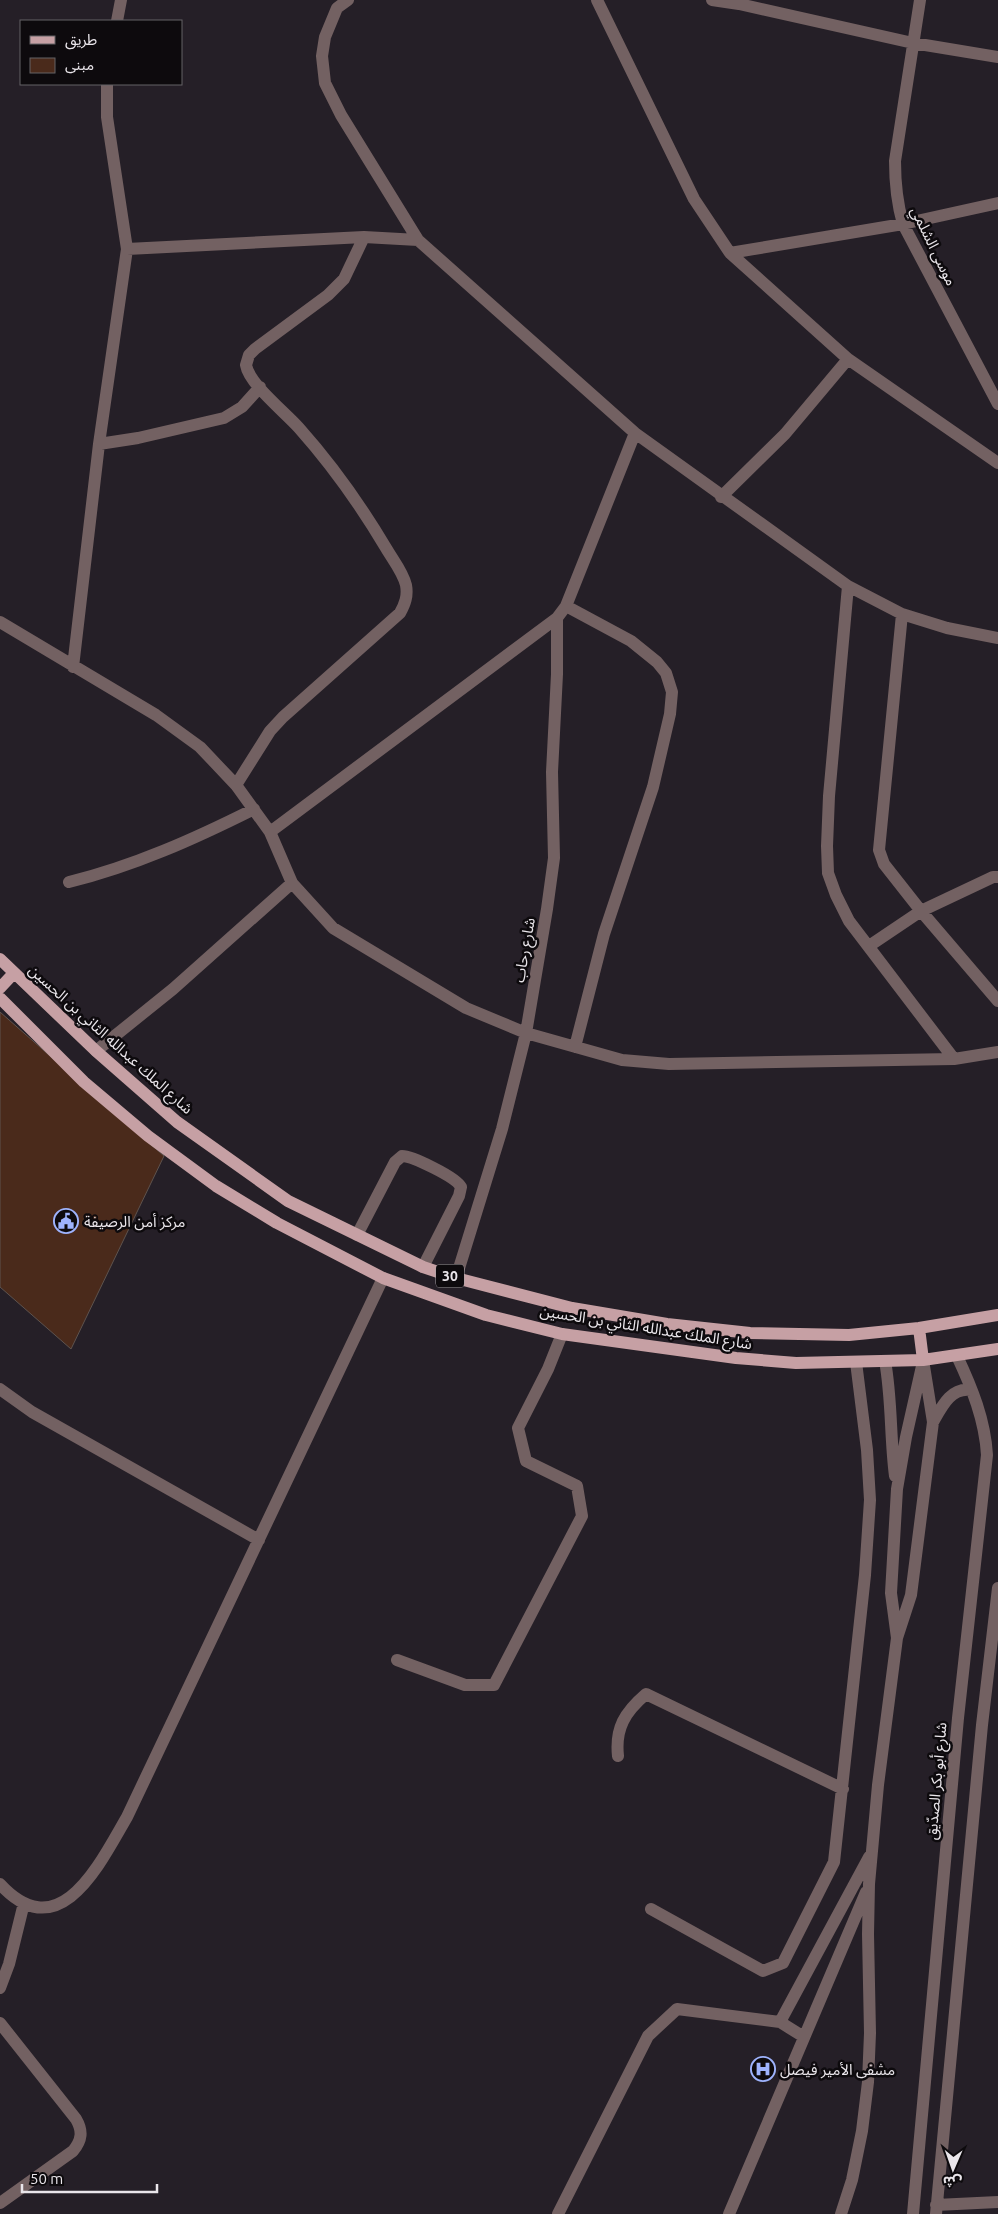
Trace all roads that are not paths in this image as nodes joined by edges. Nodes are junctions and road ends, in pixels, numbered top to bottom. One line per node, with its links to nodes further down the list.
1 (121, 0): 7 (street)
2 (348, 0): 14 (street)
3 (597, 0): 16 (street)
4 (712, 0): 6 (street)
5 (920, 0): 8 (street, موسى الشلمي)
6 (740, 2): 8 (street)
7 (117, 20)
8 (914, 42): 9 (street); 12 (street, موسى الشلمي)
9 (998, 57)
10 (107, 85): 15 (street)
11 (998, 202): 12 (street)
12 (903, 224): 16 (street); 19 (street, موسى الشلمي)
13 (364, 237): 14 (street); 15 (street); 18 (street)
14 (418, 240): 20 (street)
15 (127, 250): 21 (street)
16 (730, 253): 17 (street)
17 (848, 358): 22 (street); 23 (street)
18 (260, 387): 21 (street); 31 (street)
19 (998, 404)
20 (635, 432): 23 (street); 25 (street)
21 (99, 444): 30 (street)
22 (998, 463)
23 (722, 497): 24 (street)
24 (848, 586): 26 (street); 38 (street)
25 (566, 606): 27 (street); 45 (street)
26 (902, 614): 29 (street); 37 (street)
27 (558, 618): 33 (street); 44 (street, شارع رحاب)
28 (0, 622): 30 (street)
29 (998, 638)
30 (73, 667): 31 (street)
31 (236, 785): 32 (street)
32 (254, 809): 33 (street); 35 (street)
33 (270, 832): 36 (street)
34 (998, 877): 37 (street)
35 (69, 882)
36 (292, 883): 44 (street); 46 (street)
37 (921, 911): 38 (street); 43 (street)
38 (869, 946): 48 (street)
39 (0, 959): 40 (main road, شارع الملك عبدالله الثاني بن الحسين / 30)
40 (14, 973): 41 (main road); 46 (main road, شارع الملك عبدالله الثاني بن الحسين / 30)
41 (0, 988)
42 (0, 998): 51 (main road, شارع الملك عبدالله الثاني بن الحسين / 30)
43 (998, 1001)
44 (526, 1033): 45 (street); 52 (street, شارع رحاب)
45 (575, 1048): 48 (street)
46 (96, 1051): 49 (main road, شارع الملك عبدالله الثاني بن الحسين / 30)
47 (998, 1052): 48 (street)
48 (954, 1060)
49 (357, 1235): 50 (main road, شارع الملك عبدالله الثاني بن الحسين / 30); 50 (street)
50 (424, 1267): 52 (main road, شارع الملك عبدالله الثاني بن الحسين / 30)
51 (383, 1278): 55 (main road, شارع الملك عبدالله الثاني بن الحسين / 30); 65 (street)
52 (456, 1278): 54 (main road, شارع الملك عبدالله الثاني بن الحسين / 30)
53 (998, 1315): 54 (main road, شارع الملك عبدالله الثاني بن الحسين / 30)
54 (919, 1328): 58 (main road)
55 (562, 1334): 60 (main road, شارع الملك عبدالله الثاني بن الحسين / 30); 68 (street)
56 (998, 1349): 57 (main road, شارع الملك عبدالله الثاني بن الحسين / 30)
57 (958, 1356): 58 (main road, شارع الملك عبدالله الثاني بن الحسين / 30); 62 (street, شارع أبو بكر الصدّيق)
58 (923, 1360): 59 (main road, شارع الملك عبدالله الثاني بن الحسين / 30); 63 (street); 64 (street)
59 (885, 1361): 60 (main road, شارع الملك عبدالله الثاني بن الحسين / 30); 64 (street)
60 (856, 1362): 70 (street)
61 (0, 1389): 65 (street)
62 (971, 1390): 63 (street); 87 (street, شارع أبو بكر الصدّيق)
63 (933, 1422): 67 (street)
64 (897, 1489): 67 (street)
65 (259, 1540): 74 (street)
66 (998, 1588): 83 (street)
67 (898, 1638): 71 (street)
68 (397, 1660)
69 (618, 1756): 70 (street)
70 (843, 1789): 75 (street)
71 (871, 1853): 73 (street); 78 (street)
72 (0, 1884): 74 (street)
73 (869, 1884): 80 (street); 86 (street)
74 (24, 1903): 76 (street)
75 (652, 1908)
76 (5, 1964): 77 (street)
77 (0, 1988)
78 (780, 2022): 80 (street); 84 (street)
79 (0, 2023): 82 (street)
80 (804, 2037): 85 (street)
81 (998, 2202): 83 (street)
82 (0, 2203)
83 (936, 2209)
84 (558, 2214)
85 (729, 2214)
86 (841, 2214)
87 (913, 2214)

